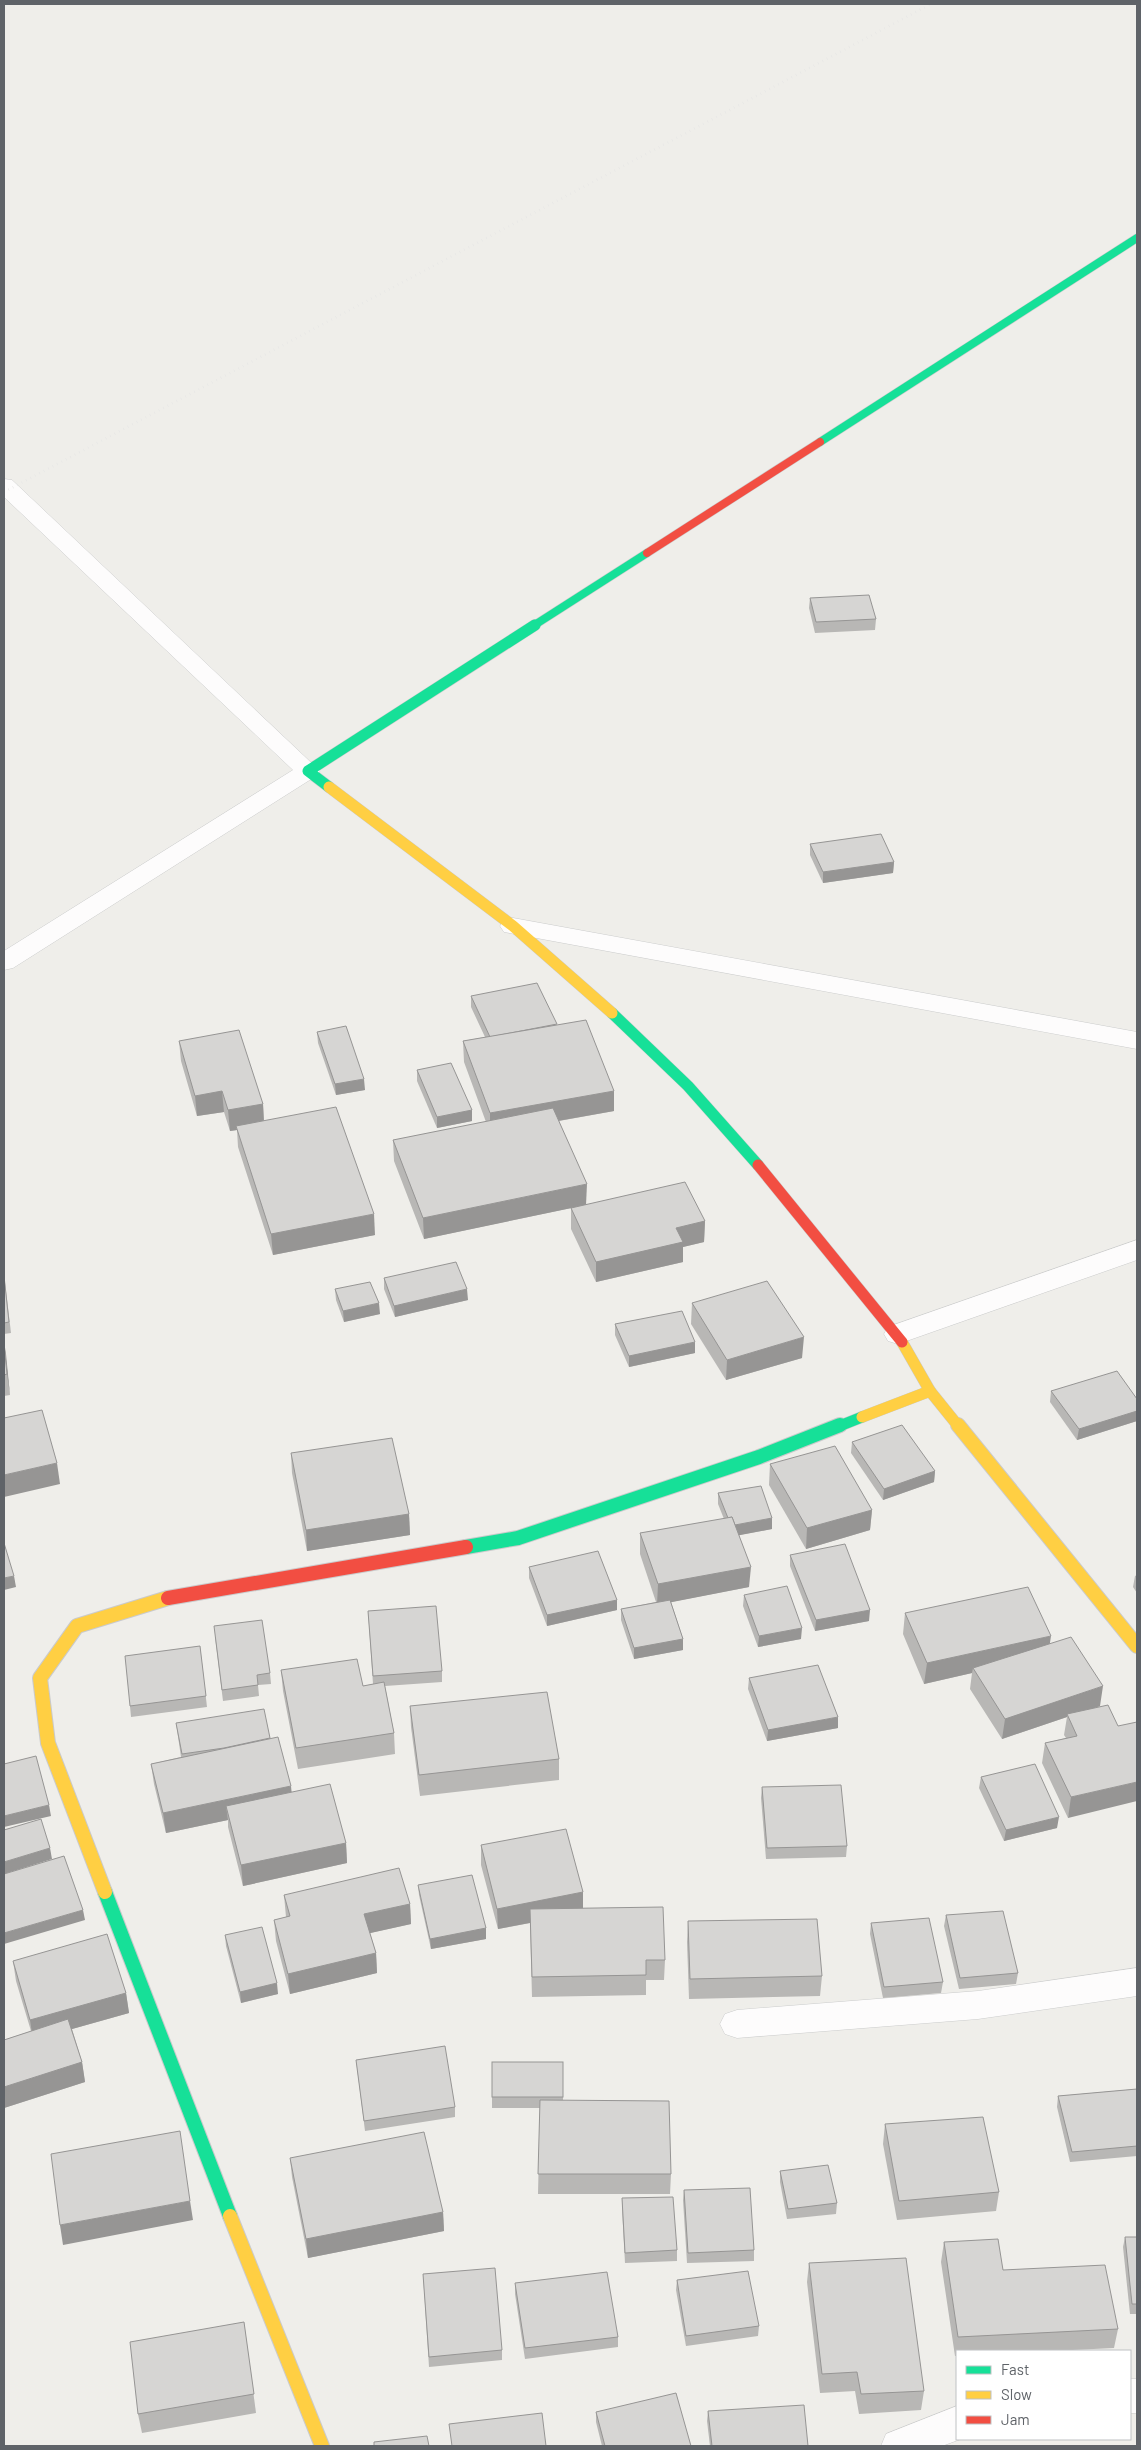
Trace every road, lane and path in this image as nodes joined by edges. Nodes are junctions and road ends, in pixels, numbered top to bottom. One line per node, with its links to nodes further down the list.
1 (1137, 238): 3 (street)
2 (4, 485): 3 (street)
3 (308, 771): 4 (street); 5 (street)
4 (513, 926): 6 (street); 8 (street)
5 (4, 962)
6 (1137, 1041)
7 (1137, 1250): 8 (street)
8 (898, 1334): 9 (street)
9 (930, 1391): 10 (street); 14 (street)
10 (1137, 1646)
11 (1137, 1982): 12 (street)
12 (737, 2024)
13 (956, 2423): 15 (street)
14 (322, 2446)
15 (899, 2446)

